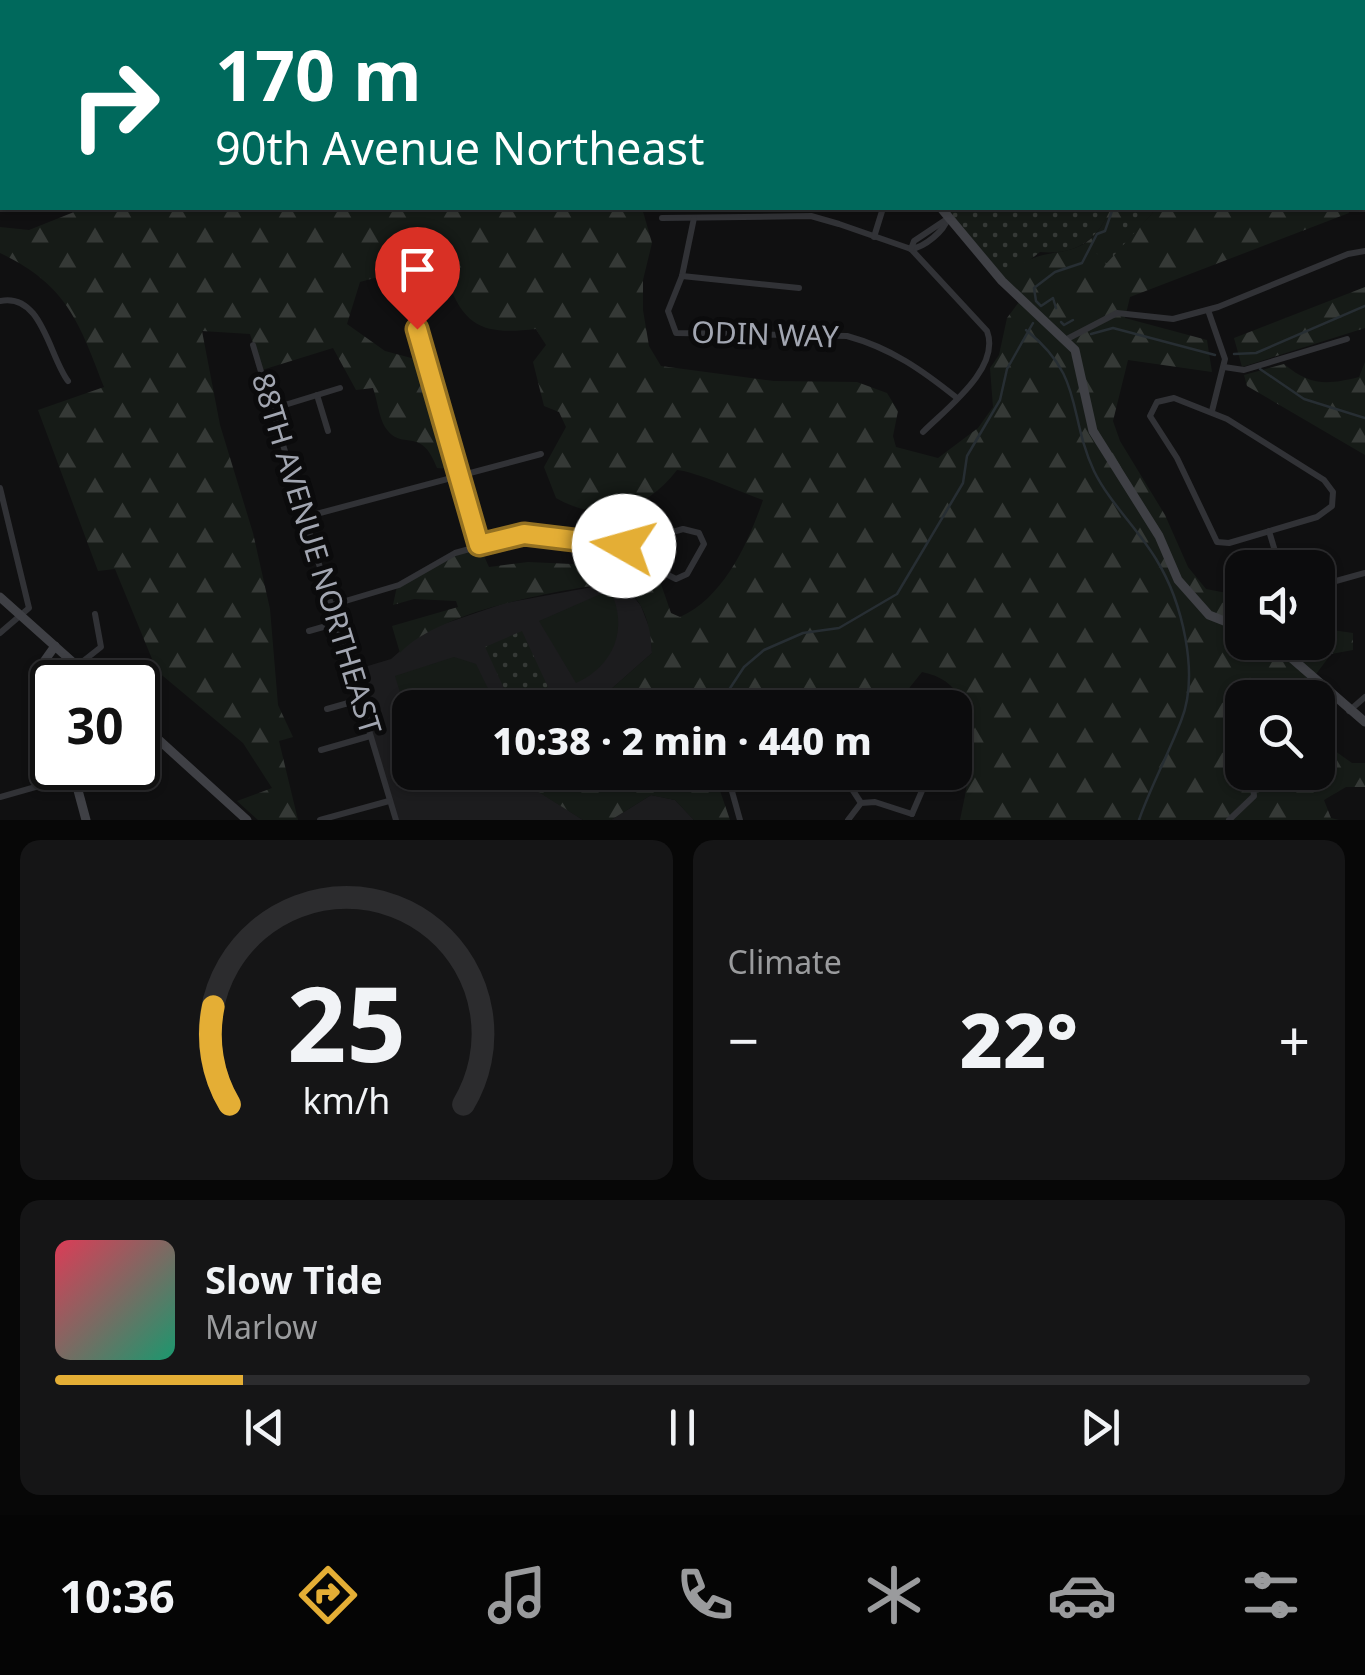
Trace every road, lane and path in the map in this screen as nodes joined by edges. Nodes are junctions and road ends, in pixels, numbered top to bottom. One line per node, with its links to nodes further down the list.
1 (882, 210): 6 (street)
2 (942, 210): 5 (main road)
3 (662, 218): 4 (street)
4 (694, 218): 6 (street); 9 (street, ODIN WAY)
5 (948, 218): 7 (street); 15 (main road)
6 (874, 237): 7 (street)
7 (911, 249): 21 (street)
8 (1365, 251): 12 (street)
9 (682, 276): 10 (street); 21 (street, ODIN WAY)
10 (798, 288)
11 (0, 301): 18 (street)
12 (1208, 310): 15 (street); 17 (street)
13 (417, 329): 27 (street)
14 (1346, 339): 17 (street)
15 (1066, 340): 40 (main road)
16 (253, 345): 22 (street, 88TH AVENUE NORTHEAST)
17 (1224, 367): 23 (street)
18 (68, 380)
19 (340, 388): 20 (street)
20 (317, 395): 22 (street); 24 (street)
21 (956, 398): 25 (street)
22 (274, 408): 29 (street, 88TH AVENUE NORTHEAST)
23 (1212, 411): 30 (street); 30 (street)
24 (328, 431)
25 (923, 432)
26 (541, 454): 27 (street)
27 (460, 476): 29 (street); 32 (street)
28 (0, 488): 39 (street)
29 (306, 517): 37 (street, 88TH AVENUE NORTHEAST)
30 (1269, 531): 33 (street)
31 (644, 542): 31 (street); 32 (street)
32 (479, 545): 37 (street)
33 (1274, 550)
34 (1365, 574): 35 (street)
35 (1335, 582)
36 (0, 596): 39 (main road)
37 (332, 605): 41 (street, 88TH AVENUE NORTHEAST)
38 (94, 614): 47 (street)
39 (22, 615): 43 (street); 44 (main road)
40 (1225, 622)
41 (337, 623): 42 (street); 50 (street, 88TH AVENUE NORTHEAST)
42 (309, 631)
43 (0, 633)
44 (56, 646): 45 (main road); 46 (main road)
45 (47, 660)
46 (71, 660)
47 (85, 660)
48 (1292, 660): 52 (main road)
49 (1365, 697): 52 (street)
50 (360, 700): 51 (street); 54 (street, 88TH AVENUE NORTHEAST)
51 (327, 709)
52 (1348, 712): 53 (main road)
53 (1365, 722)
54 (370, 736): 57 (street); 66 (street, 88TH AVENUE NORTHEAST)
55 (323, 738): 57 (street)
56 (160, 741): 70 (main road)
57 (332, 747): 58 (street)
58 (321, 750)
59 (30, 787): 65 (street)
60 (78, 790): 69 (main road)
61 (732, 790): 73 (street)
62 (853, 790): 67 (street)
63 (923, 790): 68 (street)
64 (1254, 790): 75 (street)
65 (0, 797)
66 (390, 801): 71 (street); 72 (street, 88TH AVENUE NORTHEAST)
67 (861, 803): 68 (street); 74 (street)
68 (912, 817)
69 (86, 820)
70 (247, 820)
71 (320, 820)
72 (396, 820)
73 (740, 820)
74 (848, 820)
75 (1229, 820)

